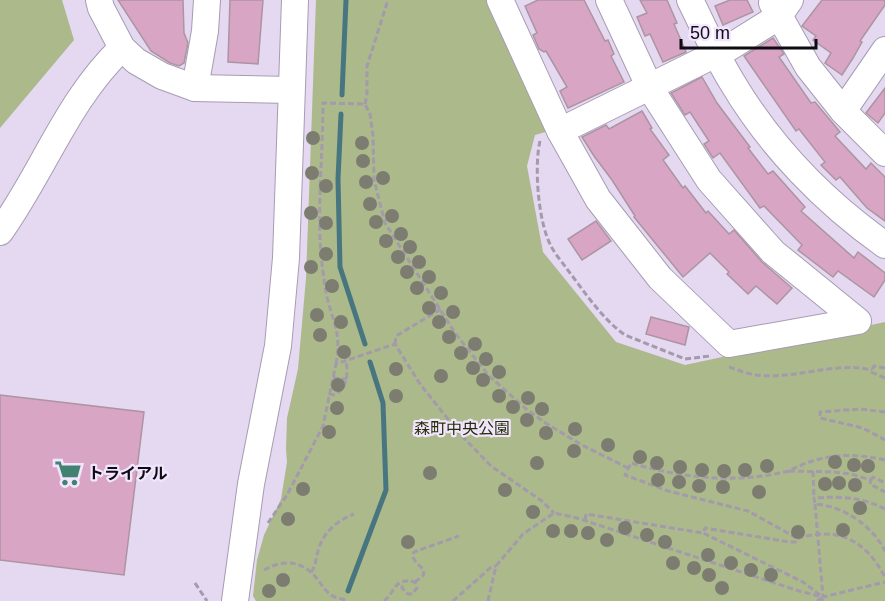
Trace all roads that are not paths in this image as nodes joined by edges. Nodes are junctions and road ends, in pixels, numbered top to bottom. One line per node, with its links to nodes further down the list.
1 (99, 0): 8 (street)
2 (207, 0): 11 (street)
3 (295, 0): 13 (street)
4 (500, 0): 15 (street)
5 (609, 0): 12 (street)
6 (690, 0): 10 (street)
7 (780, 6): 10 (street); 14 (street)
8 (123, 48): 11 (street); 17 (street)
9 (885, 50): 14 (street)
10 (716, 55): 12 (street); 18 (street)
11 (195, 87): 13 (street)
12 (650, 88): 15 (street); 15 (street)
13 (291, 90): 19 (street)
14 (843, 111): 16 (street)
15 (560, 131)
16 (885, 153)
17 (0, 232)
18 (885, 245)
19 (235, 601)

